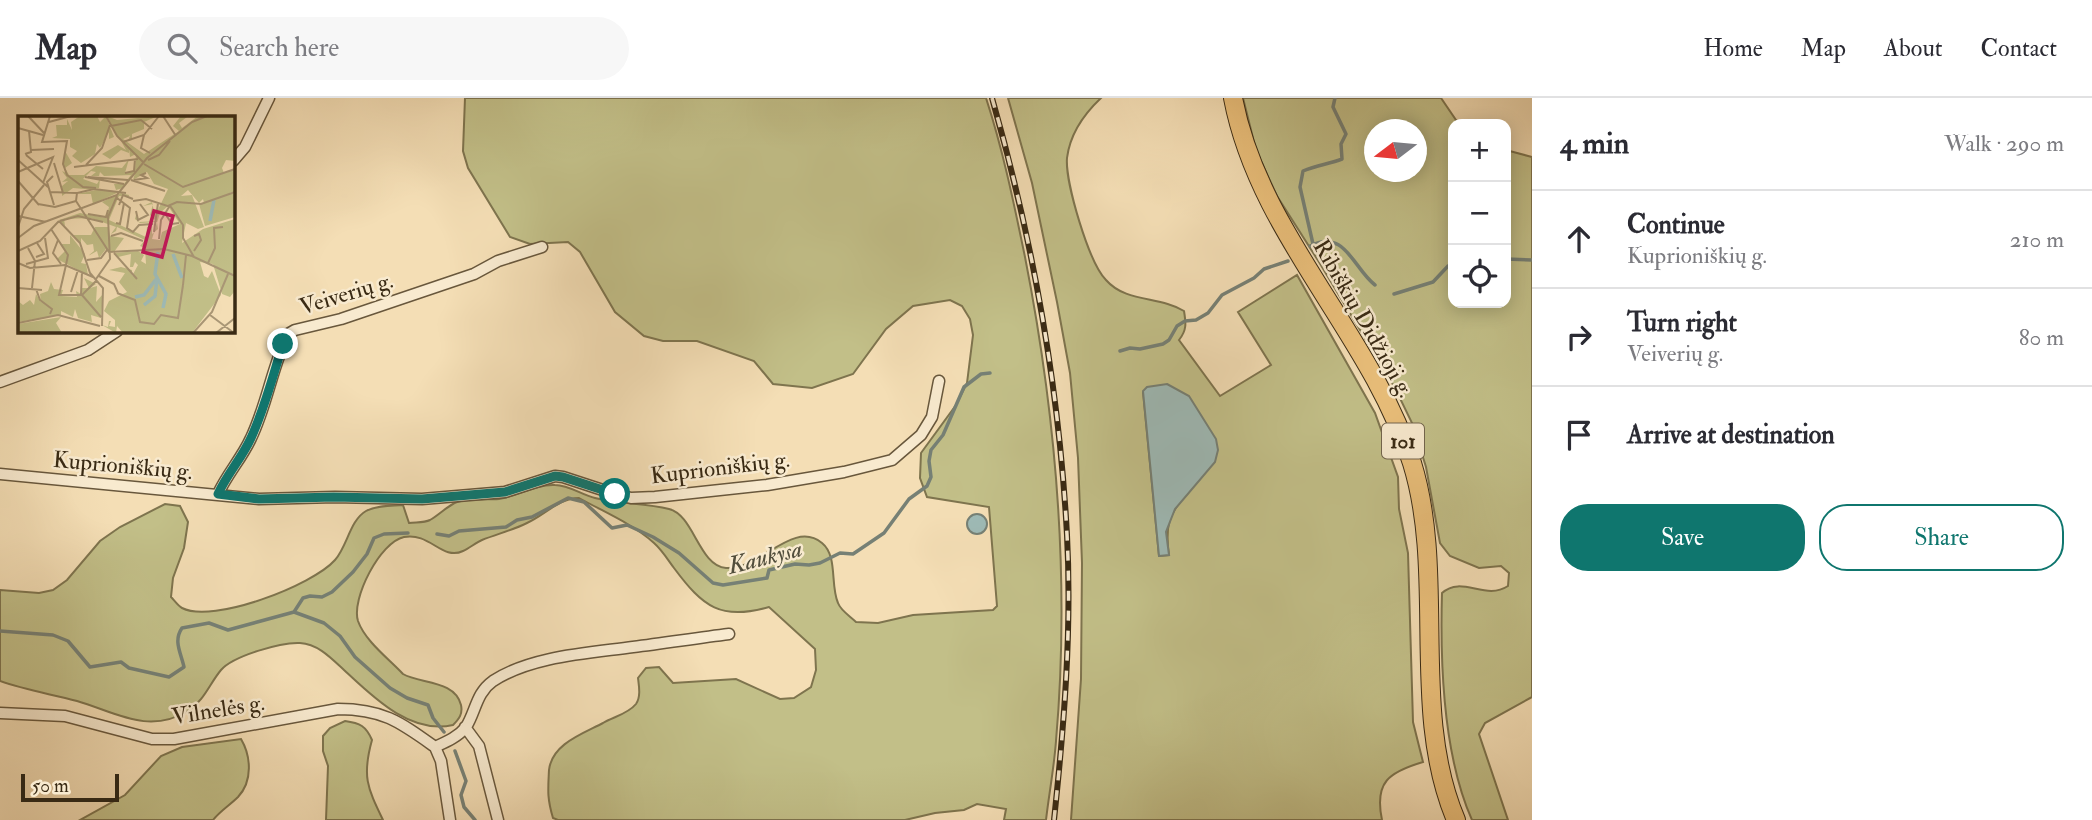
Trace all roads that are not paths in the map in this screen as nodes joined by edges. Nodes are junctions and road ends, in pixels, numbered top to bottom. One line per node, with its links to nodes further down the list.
1 (270, 98): 3 (street)
2 (1233, 98): 16 (main road, Ribiškių Didžioji g. / 101)
3 (234, 160)
4 (542, 247): 9 (street, Veiverių g.)
5 (115, 332): 7 (street)
6 (940, 381): 9 (street, Kuprioniškių g.)
7 (0, 382)
8 (0, 474): 9 (street, Kuprioniškių g.)
9 (218, 494)
10 (729, 634): 12 (street)
11 (0, 713): 13 (street, Vilnelės g.)
12 (466, 727): 13 (street); 15 (street)
13 (435, 747): 14 (street)
14 (450, 820)
15 (498, 820)
16 (1456, 820)

